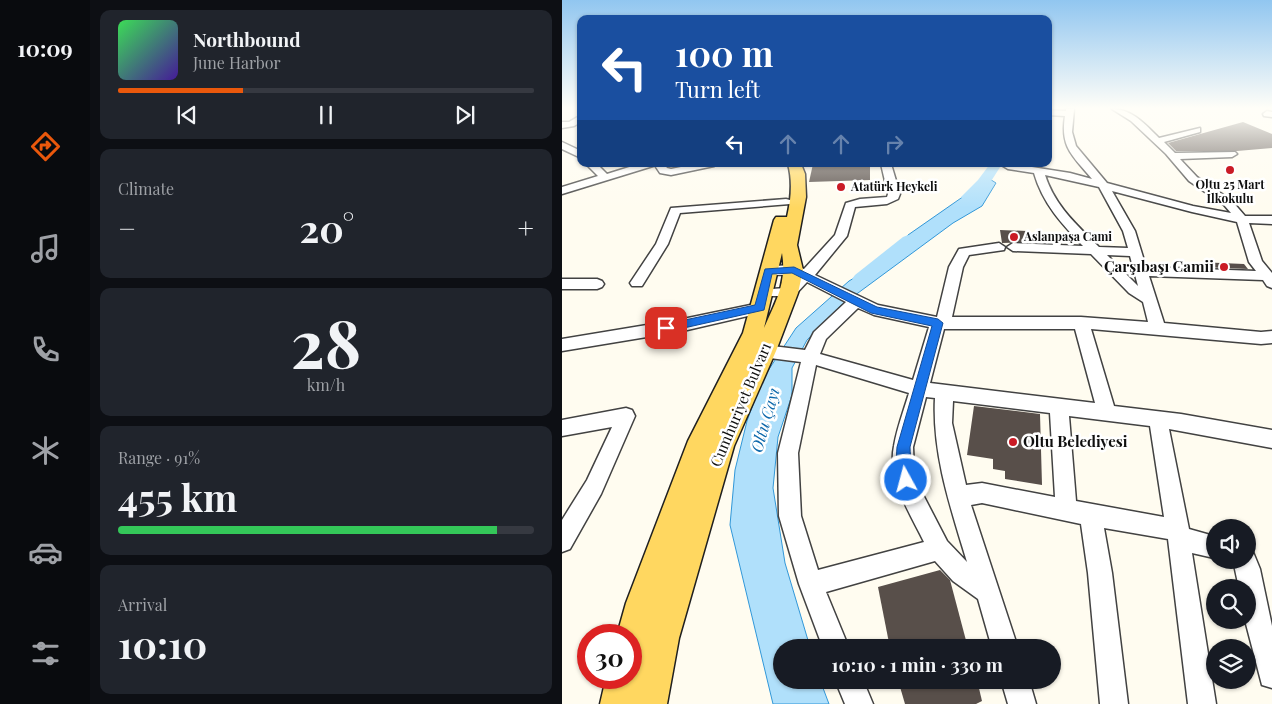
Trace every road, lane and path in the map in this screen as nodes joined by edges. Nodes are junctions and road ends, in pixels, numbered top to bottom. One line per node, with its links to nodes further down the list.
1 (1070, 142): 19 (street)
2 (1158, 142): 7 (street)
3 (562, 145): 4 (street)
4 (577, 151)
5 (577, 153): 8 (street)
6 (1232, 154): 7 (street)
7 (1173, 156): 22 (street)
8 (562, 158)
9 (594, 167): 18 (street)
10 (639, 167): 18 (street)
11 (661, 167): 12 (street)
12 (695, 167)
13 (783, 167): 21 (main road, Cumhuriyet Bulvarı)
14 (796, 167): 29 (main road)
15 (887, 167): 29 (street)
16 (1014, 167): 17 (street)
17 (1040, 171): 19 (street); 26 (street)
18 (605, 177): 20 (street)
19 (1103, 185): 22 (street); 27 (street)
20 (562, 191)
21 (786, 202): 31 (street); 34 (main road, Cumhuriyet Bulvarı)
22 (1242, 219): 23 (street); 30 (street)
23 (1272, 220)
24 (999, 247): 37 (street)
25 (1013, 247): 26 (street)
26 (1098, 252): 27 (street); 35 (street)
27 (1135, 252): 28 (street)
28 (1141, 271): 30 (street); 35 (street)
29 (796, 280): 34 (street); 34 (street); 36 (street); 42 (main road, Cumhuriyet Bulvarı)
30 (1269, 280)
31 (637, 283)
32 (562, 284): 33 (street)
33 (597, 284)
34 (764, 290): 41 (street); 42 (main road, Cumhuriyet Bulvarı)
35 (1149, 299): 39 (street)
36 (856, 301): 37 (street); 43 (street)
37 (940, 323): 38 (street); 44 (street)
38 (1081, 323): 39 (street); 47 (street)
39 (1158, 328): 40 (street)
40 (1272, 337)
41 (562, 345)
42 (763, 351): 43 (street); 61 (main road, Cumhuriyet Bulvarı); 69 (main road, Cumhuriyet Bulvarı)
43 (810, 357): 44 (street); 59 (street)
44 (918, 388): 45 (street); 57 (street)
45 (944, 392): 46 (street); 51 (street)
46 (1059, 407): 47 (street); 52 (street)
47 (1107, 413): 48 (street)
48 (1158, 420): 50 (street); 54 (street)
49 (562, 428): 55 (street)
50 (1272, 439)
51 (958, 496): 52 (street); 60 (street)
52 (1066, 510): 53 (street)
53 (1091, 515): 54 (street); 72 (street)
54 (1179, 534): 56 (street); 73 (street)
55 (562, 541)
56 (1206, 544)
57 (939, 549): 59 (street); 60 (street)
58 (1248, 569): 64 (street)
59 (811, 584): 62 (street)
60 (987, 590): 63 (street)
61 (637, 624)
62 (832, 639)
63 (1002, 639)
64 (1272, 675)
65 (621, 689): 68 (main road)
66 (853, 689): 70 (street)
67 (1018, 689): 71 (street)
68 (618, 704)
69 (649, 704)
70 (859, 704)
71 (1022, 704)
72 (1114, 704)
73 (1202, 704)

